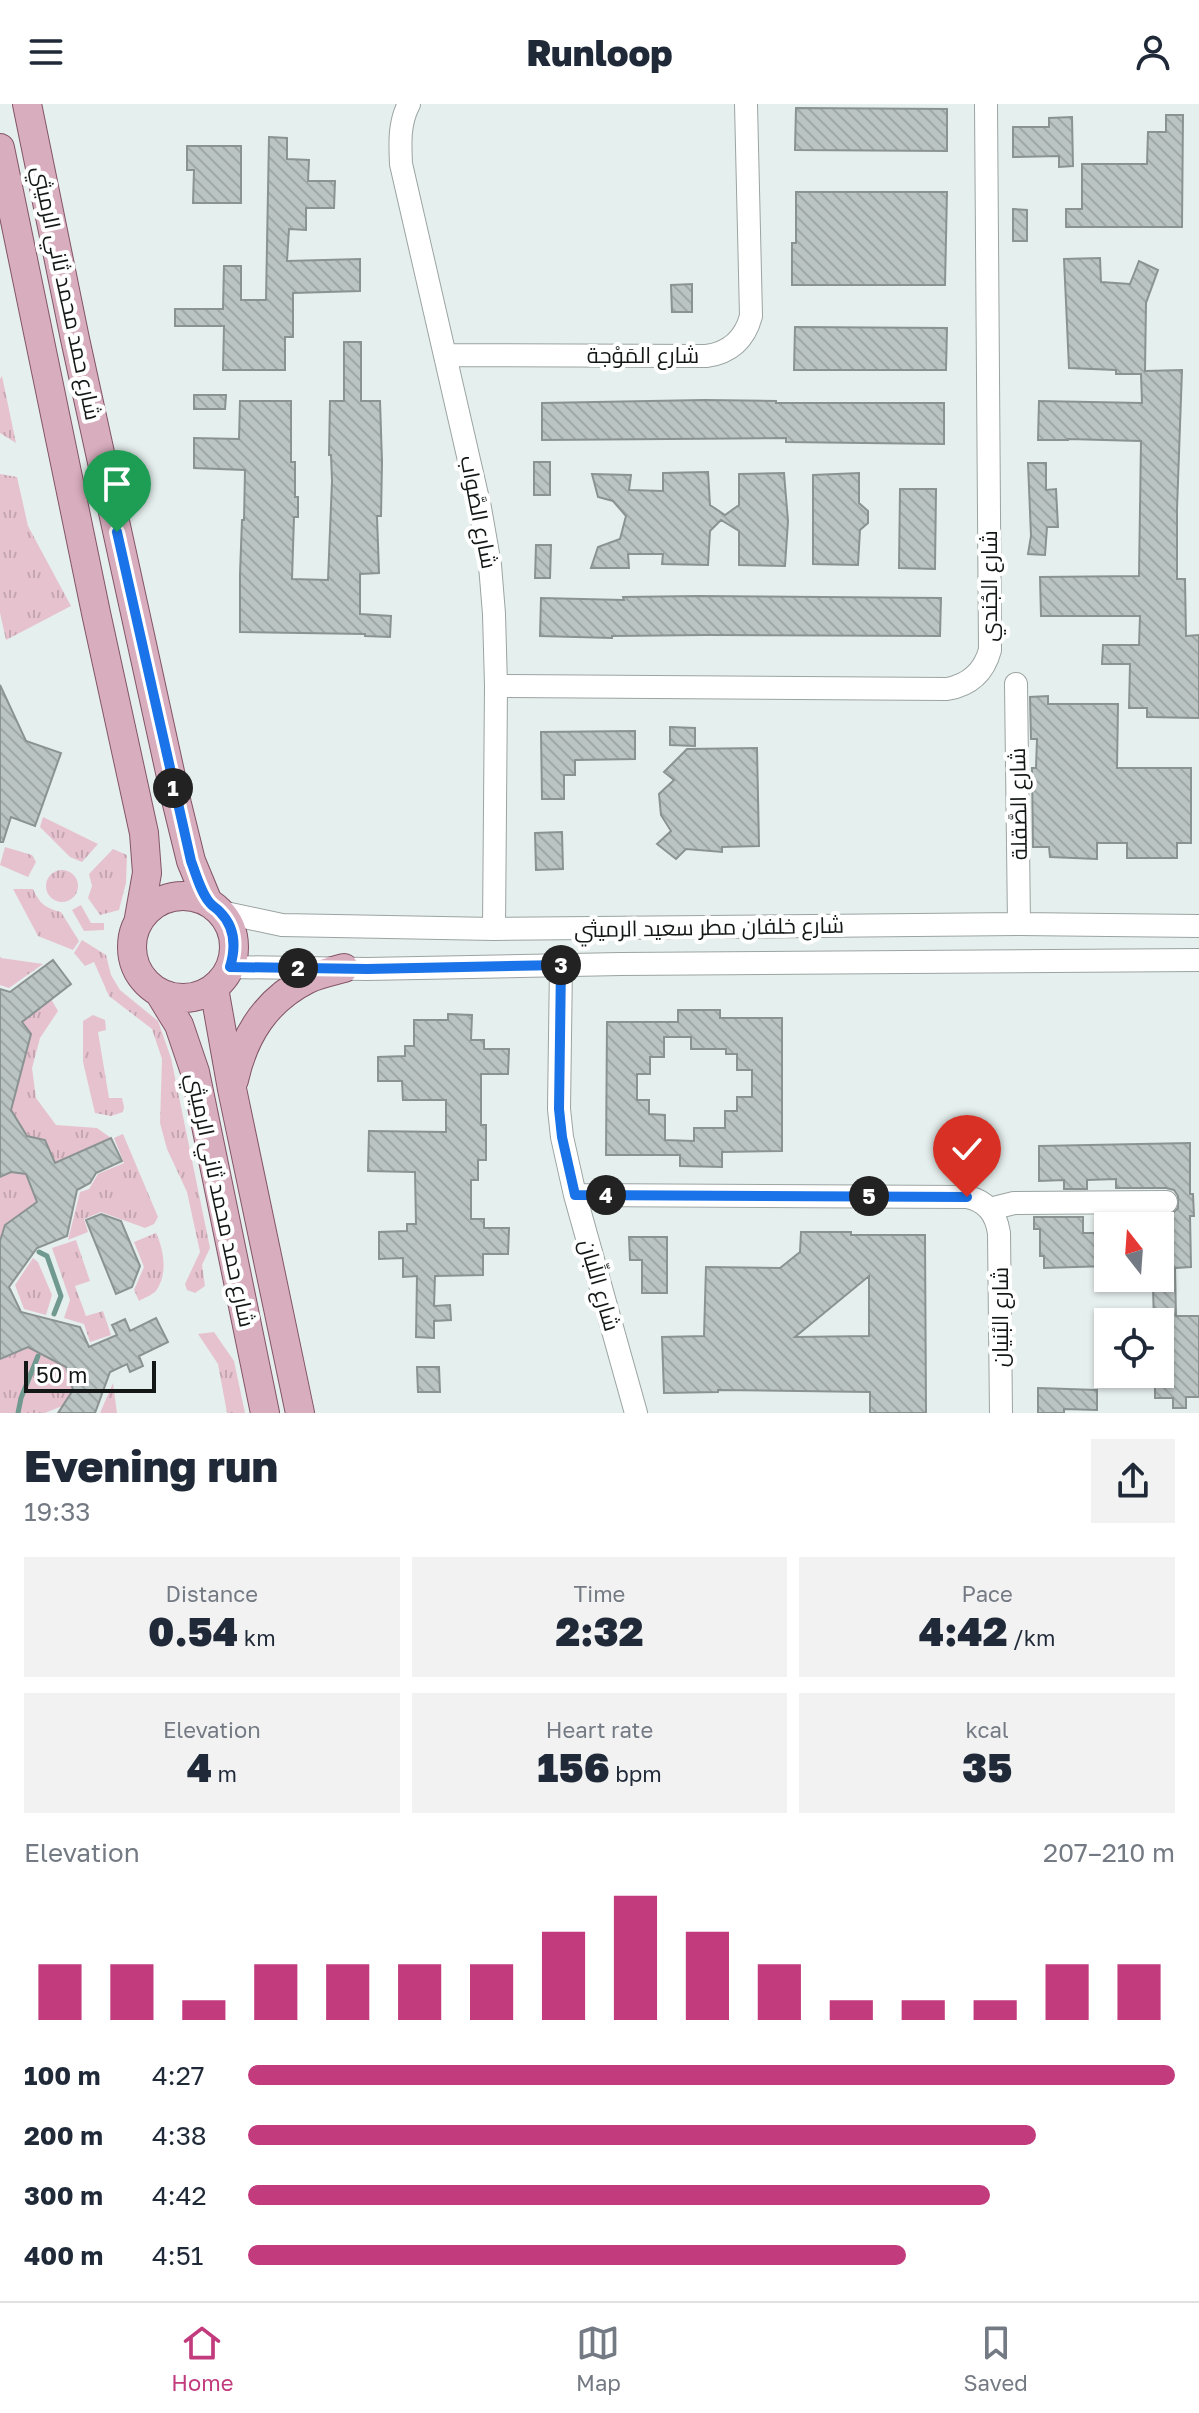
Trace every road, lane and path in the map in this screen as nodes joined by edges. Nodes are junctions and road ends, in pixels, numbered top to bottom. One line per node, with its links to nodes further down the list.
1 (27, 104): 9 (main road, شارع حمد محمد ثاني الرميثي)
2 (409, 104): 6 (street, شارع الصَّواب)
3 (746, 104): 6 (street, شارع المَوْجة)
4 (986, 104): 8 (street, شارع الجُندي)
5 (0, 148): 10 (main road, شارع حمد محمد ثاني الرميثي)
6 (446, 355): 8 (street, شارع الصَّواب)
7 (1016, 684): 11 (street, شارع الصَّقلة)
8 (496, 686): 13 (street, شارع الصَّواب)
9 (214, 907): 10 (main road); 13 (street, شارع خلفان مطر سعيد الرميثي); 17 (main road)
10 (139, 918): 18 (main road)
11 (1019, 924): 12 (street, شارع خلفان مطر سعيد الرميثي); 13 (street, شارع خلفان مطر سعيد الرميثي)
12 (1199, 926)
13 (494, 929)
14 (1199, 960): 15 (street, شارع خلفان مطر سعيد الرميثي)
15 (561, 965): 16 (street, شارع خلفان مطر سعيد الرميثي); 20 (street, شارع اللِّبان)
16 (344, 968): 17 (street, شارع خلفان مطر سعيد الرميثي); 19 (main road)
17 (222, 977): 18 (main road); 19 (main road, شارع حمد محمد ثاني الرميثي)
18 (160, 994): 23 (main road, شارع حمد محمد ثاني الرميثي)
19 (232, 1089): 24 (main road, شارع حمد محمد ثاني الرميثي)
20 (575, 1195): 22 (street); 25 (street, شارع اللِّبان)
21 (1166, 1202): 22 (street)
22 (990, 1209): 26 (street, شارع البُنيان)
23 (265, 1413)
24 (300, 1413)
25 (636, 1413)
26 (1001, 1413)

